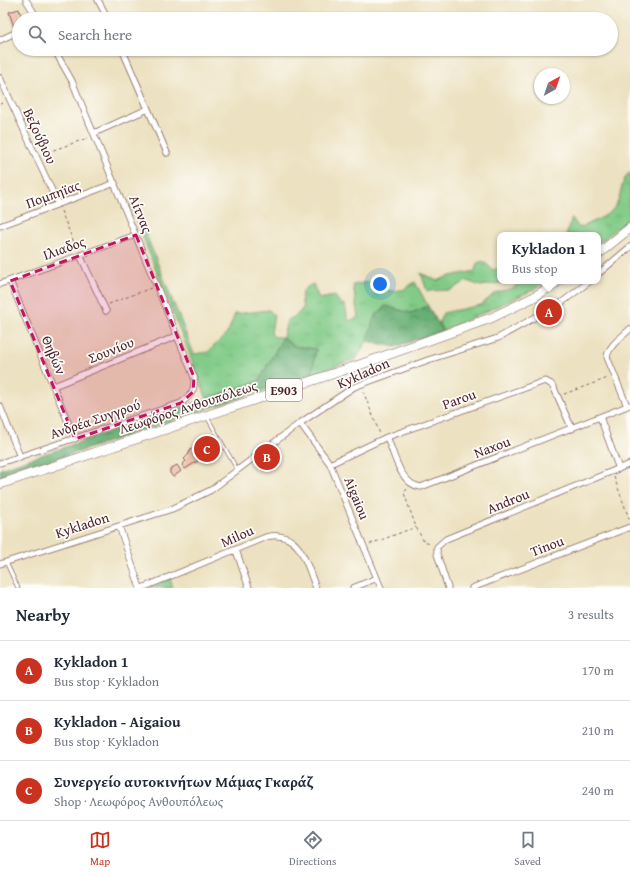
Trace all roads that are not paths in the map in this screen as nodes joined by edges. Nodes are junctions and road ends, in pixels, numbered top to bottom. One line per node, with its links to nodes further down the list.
1 (26, 0): 3 (street)
2 (98, 0): 4 (street)
3 (34, 12)
4 (104, 12)
5 (12, 34): 6 (street)
6 (0, 40)
7 (58, 56): 11 (street, Αίτνας)
8 (125, 56): 10 (street)
9 (0, 78): 14 (street, Βεζούβιου)
10 (148, 109): 11 (street); 12 (street)
11 (95, 134): 13 (street, Αίτνας)
12 (167, 153)
13 (115, 183): 14 (street, Πομπηϊας); 18 (street, Αίτνας)
14 (58, 204): 16 (street, Πομπηϊας)
15 (0, 219): 16 (street)
16 (1, 226)
17 (630, 228): 20 (main road)
18 (136, 234): 21 (street, Ιλιαδος); 29 (street, Αίτνας)
19 (630, 247): 22 (street)
20 (601, 252)
21 (80, 255): 23 (street, Ιλιαδος); 27 (street)
22 (601, 271)
23 (10, 280): 24 (street, Ιλιαδος); 30 (street, Θηβών)
24 (0, 284)
25 (555, 284): 34 (main road, Λεωφόρος Ανθουπόλεως / E903)
26 (586, 284): 36 (street, Kykladon)
27 (105, 309)
28 (630, 329): 33 (street)
29 (177, 336): 30 (street, Σουνίου); 31 (street, Αίτνας)
30 (54, 386): 39 (street, Θηβών)
31 (193, 392): 39 (street, Ανδρέα Συγγρού)
32 (0, 406): 40 (street)
33 (629, 406): 35 (street, Naxou)
34 (206, 416): 45 (lane); 46 (main road, Λεωφόρος Ανθουπόλεως / E903)
35 (600, 418): 37 (street, Naxou); 44 (street)
36 (300, 423): 42 (street, Aigaiou); 45 (street, Kykladon)
37 (572, 429): 38 (street, Naxou); 38 (street, Parou)
38 (384, 438): 42 (street, Parou)
39 (74, 439): 40 (street, Ανδρέα Συγγρού)
40 (20, 457): 41 (street, Ανδρέα Συγγρού)
41 (0, 463)
42 (330, 464): 51 (street, Aigaiou)
43 (630, 464): 44 (street, Androu)
44 (619, 468): 58 (street, Androu)
45 (238, 471): 47 (street, Kykladon)
46 (0, 484)
47 (119, 526): 50 (street, Kykladon); 53 (street)
48 (630, 527): 59 (street, Tinou)
49 (236, 550): 53 (street, Milou); 54 (street); 55 (street, Milou)
50 (2, 562): 52 (lane)
51 (377, 578): 56 (street); 57 (street, Aigaiou)
52 (18, 588)
53 (141, 588)
54 (249, 588)
55 (316, 588)
56 (353, 588)
57 (381, 588)
58 (448, 588)
59 (472, 588)

